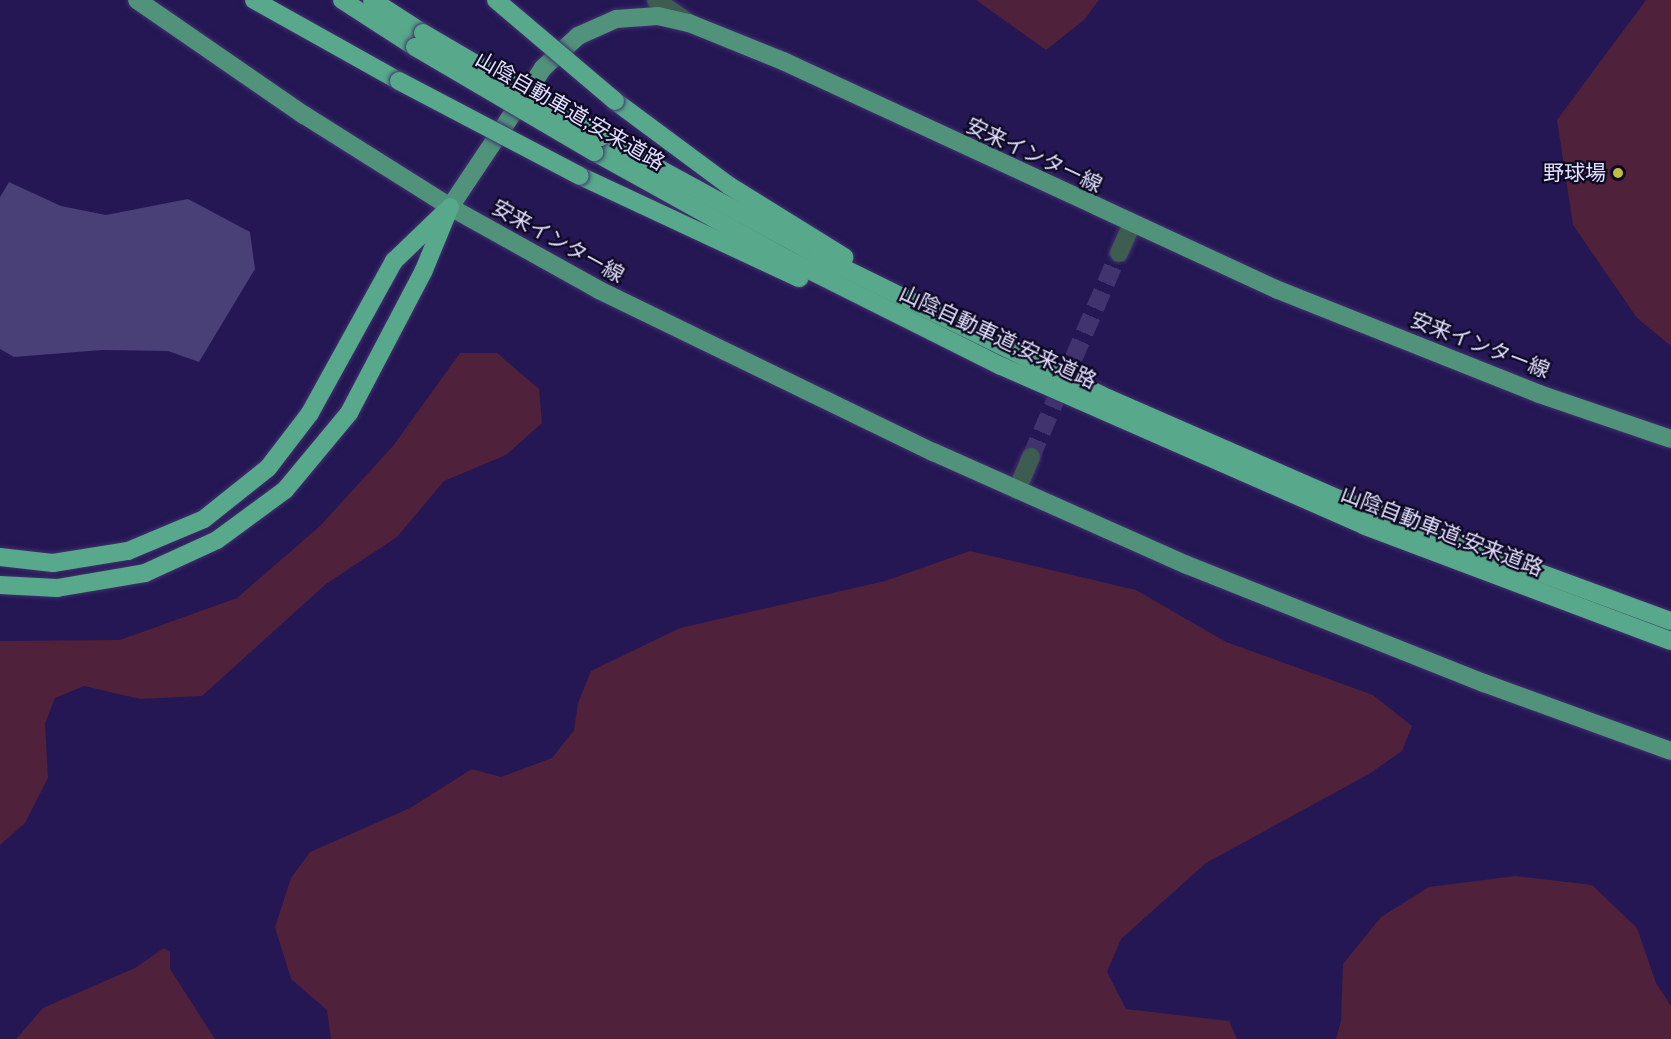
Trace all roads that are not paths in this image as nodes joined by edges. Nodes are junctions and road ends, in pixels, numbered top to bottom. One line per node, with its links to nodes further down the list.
1 (137, 0): 10 (main road, 安来インター線)
2 (254, 0): 14 (highway, bridge)
3 (342, 0): 8 (highway, 山陰自動車道;安来道路)
4 (372, 0): 8 (highway, 山陰自動車道;安来道路)
5 (496, 0): 13 (highway, bridge)
6 (656, 0): 7 (street)
7 (689, 23): 10 (main road, 安来インター線); 11 (main road, 安来インター線)
8 (419, 40): 9 (highway, 山陰自動車道;安来道路, bridge)
9 (598, 145): 13 (highway, 山陰自動車道;安来道路); 14 (highway, 山陰自動車道;安来道路)
10 (450, 207): 17 (main road, 安来インター線); 18 (highway); 19 (highway)
11 (1132, 224): 12 (street); 15 (main road, 安来インター線)
12 (1119, 254)
13 (963, 329): 20 (highway, 山陰自動車道;安来道路)
14 (1001, 366): 21 (highway, 山陰自動車道;安来道路)
15 (1671, 439)
16 (1031, 457): 17 (street)
17 (1017, 490): 22 (main road, 安来インター線)
18 (0, 557)
19 (0, 585)
20 (1671, 621)
21 (1671, 641)
22 (1671, 751)

